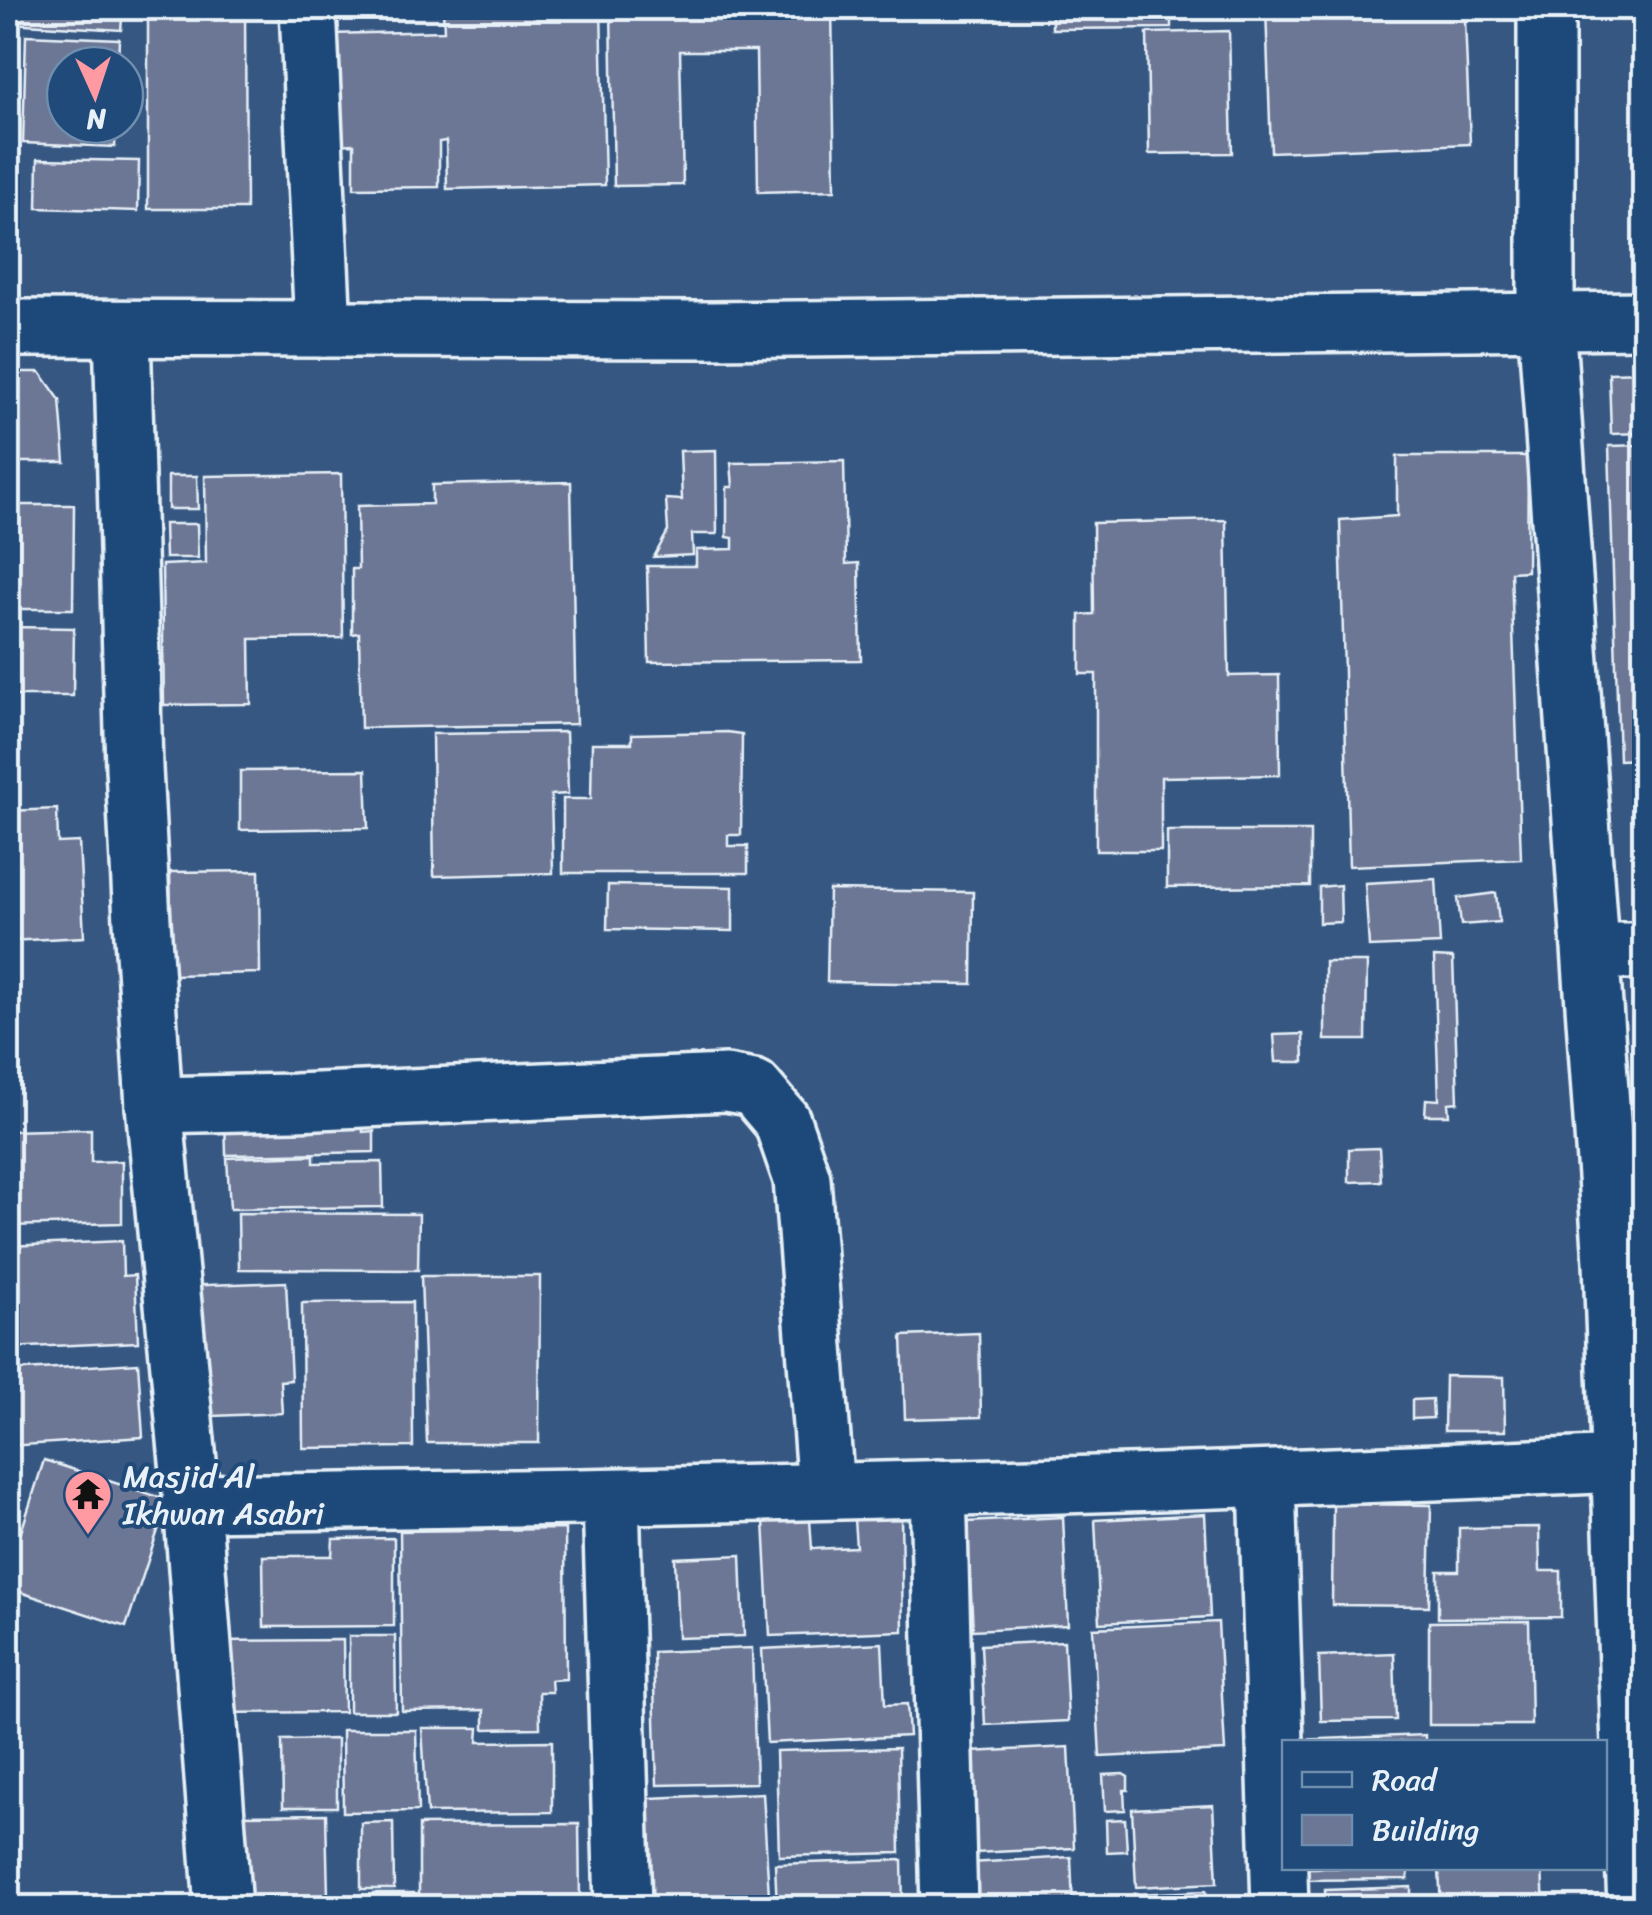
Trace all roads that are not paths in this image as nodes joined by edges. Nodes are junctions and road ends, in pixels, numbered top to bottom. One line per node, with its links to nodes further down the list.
1 (308, 8): 7 (street)
2 (1546, 8): 3 (street)
3 (1546, 320): 4 (street); 7 (street); 8 (street)
4 (1644, 320)
5 (8, 328): 6 (street)
6 (122, 330): 7 (street); 9 (street)
7 (323, 330)
8 (1618, 951): 10 (street)
9 (154, 1105): 14 (street); 16 (street)
10 (1628, 1262): 11 (street)
11 (1620, 1464): 12 (street); 17 (street)
12 (1267, 1480): 13 (street); 21 (street)
13 (938, 1488): 14 (street); 20 (street)
14 (826, 1490): 15 (street)
15 (612, 1498): 16 (street); 19 (street)
16 (192, 1502): 18 (street)
17 (1635, 1576): 22 (street)
18 (223, 1908)
19 (623, 1908)
20 (949, 1908)
21 (1280, 1908)
22 (1636, 1908)

